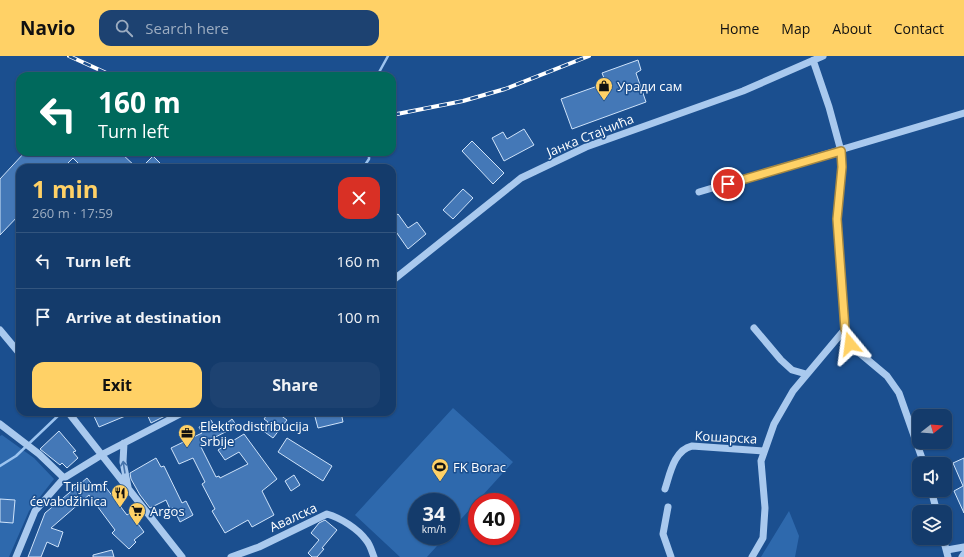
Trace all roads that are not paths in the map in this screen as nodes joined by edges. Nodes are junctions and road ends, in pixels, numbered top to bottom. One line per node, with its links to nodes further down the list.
1 (823, 56): 2 (street, Јанка Стајчића)
2 (813, 60): 4 (street); 6 (street, Јанка Стајчића)
3 (964, 113): 4 (street)
4 (841, 151): 5 (street); 8 (street)
5 (699, 192)
6 (396, 278)
7 (754, 328): 11 (street)
8 (845, 329): 11 (street); 18 (street)
9 (0, 330): 10 (street)
10 (16, 349)
11 (806, 374): 16 (street)
12 (71, 416): 17 (street)
13 (176, 416): 15 (street)
14 (0, 424): 19 (street)
15 (124, 444): 17 (street); 20 (street, one-way to 15)
16 (764, 451): 21 (street, Кошарска); 31 (street)
17 (103, 454): 19 (street); 20 (street)
18 (922, 457)
19 (64, 478): 26 (street)
20 (129, 489): 27 (street)
21 (665, 489)
22 (668, 507): 30 (street)
23 (964, 547): 24 (street)
24 (947, 554)
25 (964, 554): 32 (street)
26 (16, 557)
27 (182, 557)
28 (230, 557): 29 (street, Авалска)
29 (374, 557)
30 (671, 557)
31 (752, 557)
32 (962, 557)

